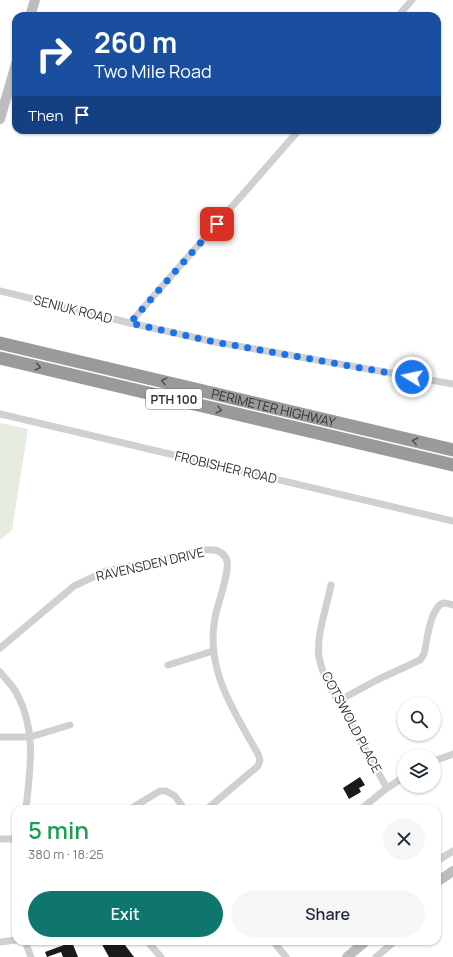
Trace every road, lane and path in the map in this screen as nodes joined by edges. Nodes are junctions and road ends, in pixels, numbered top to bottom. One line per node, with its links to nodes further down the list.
1 (35, 0): 3 (main road)
2 (412, 0): 4 (street)
3 (31, 12)
4 (402, 12)
5 (12, 78): 6 (main road)
6 (0, 119)
7 (295, 134): 9 (street)
8 (0, 291): 9 (street, SENIUK ROAD)
9 (130, 323): 12 (street, SENIUK ROAD)
10 (0, 343): 14 (highway, PERIMETER HIGHWAY / PTH 100, one-way to 10)
11 (0, 358): 15 (highway, PERIMETER HIGHWAY / PTH 100, one-way to 15)
12 (453, 384)
13 (0, 414): 16 (street, FROBISHER ROAD)
14 (453, 450)
15 (453, 465)
16 (453, 521)
17 (331, 585): 23 (street, COTSWOLD PLACE)
18 (453, 604): 23 (street)
19 (0, 648): 20 (street, RAVENSDEN DRIVE)
20 (213, 652): 21 (street); 34 (street, RAVENSDEN DRIVE)
21 (168, 666)
22 (0, 672): 25 (street)
23 (338, 701): 30 (street, COTSWOLD PLACE)
24 (70, 725): 25 (street)
25 (30, 736): 26 (street); 31 (street)
26 (0, 737)
27 (453, 754): 28 (street)
28 (441, 758)
29 (397, 782): 30 (street)
30 (387, 788): 35 (street)
31 (26, 805)
32 (137, 805): 33 (street)
33 (182, 805)
34 (212, 805)
35 (366, 805)
36 (0, 839): 37 (street)
37 (12, 839)
38 (453, 851): 39 (street)
39 (441, 858)
40 (453, 871): 41 (main road)
41 (441, 879)
42 (12, 940): 43 (street)
43 (0, 942)
44 (26, 945): 49 (street)
45 (150, 945): 50 (street)
46 (276, 945): 51 (street)
47 (361, 945): 52 (main road)
48 (390, 945): 53 (street)
49 (31, 957)
50 (161, 957)
51 (286, 957)
52 (347, 957)
53 (376, 957)

